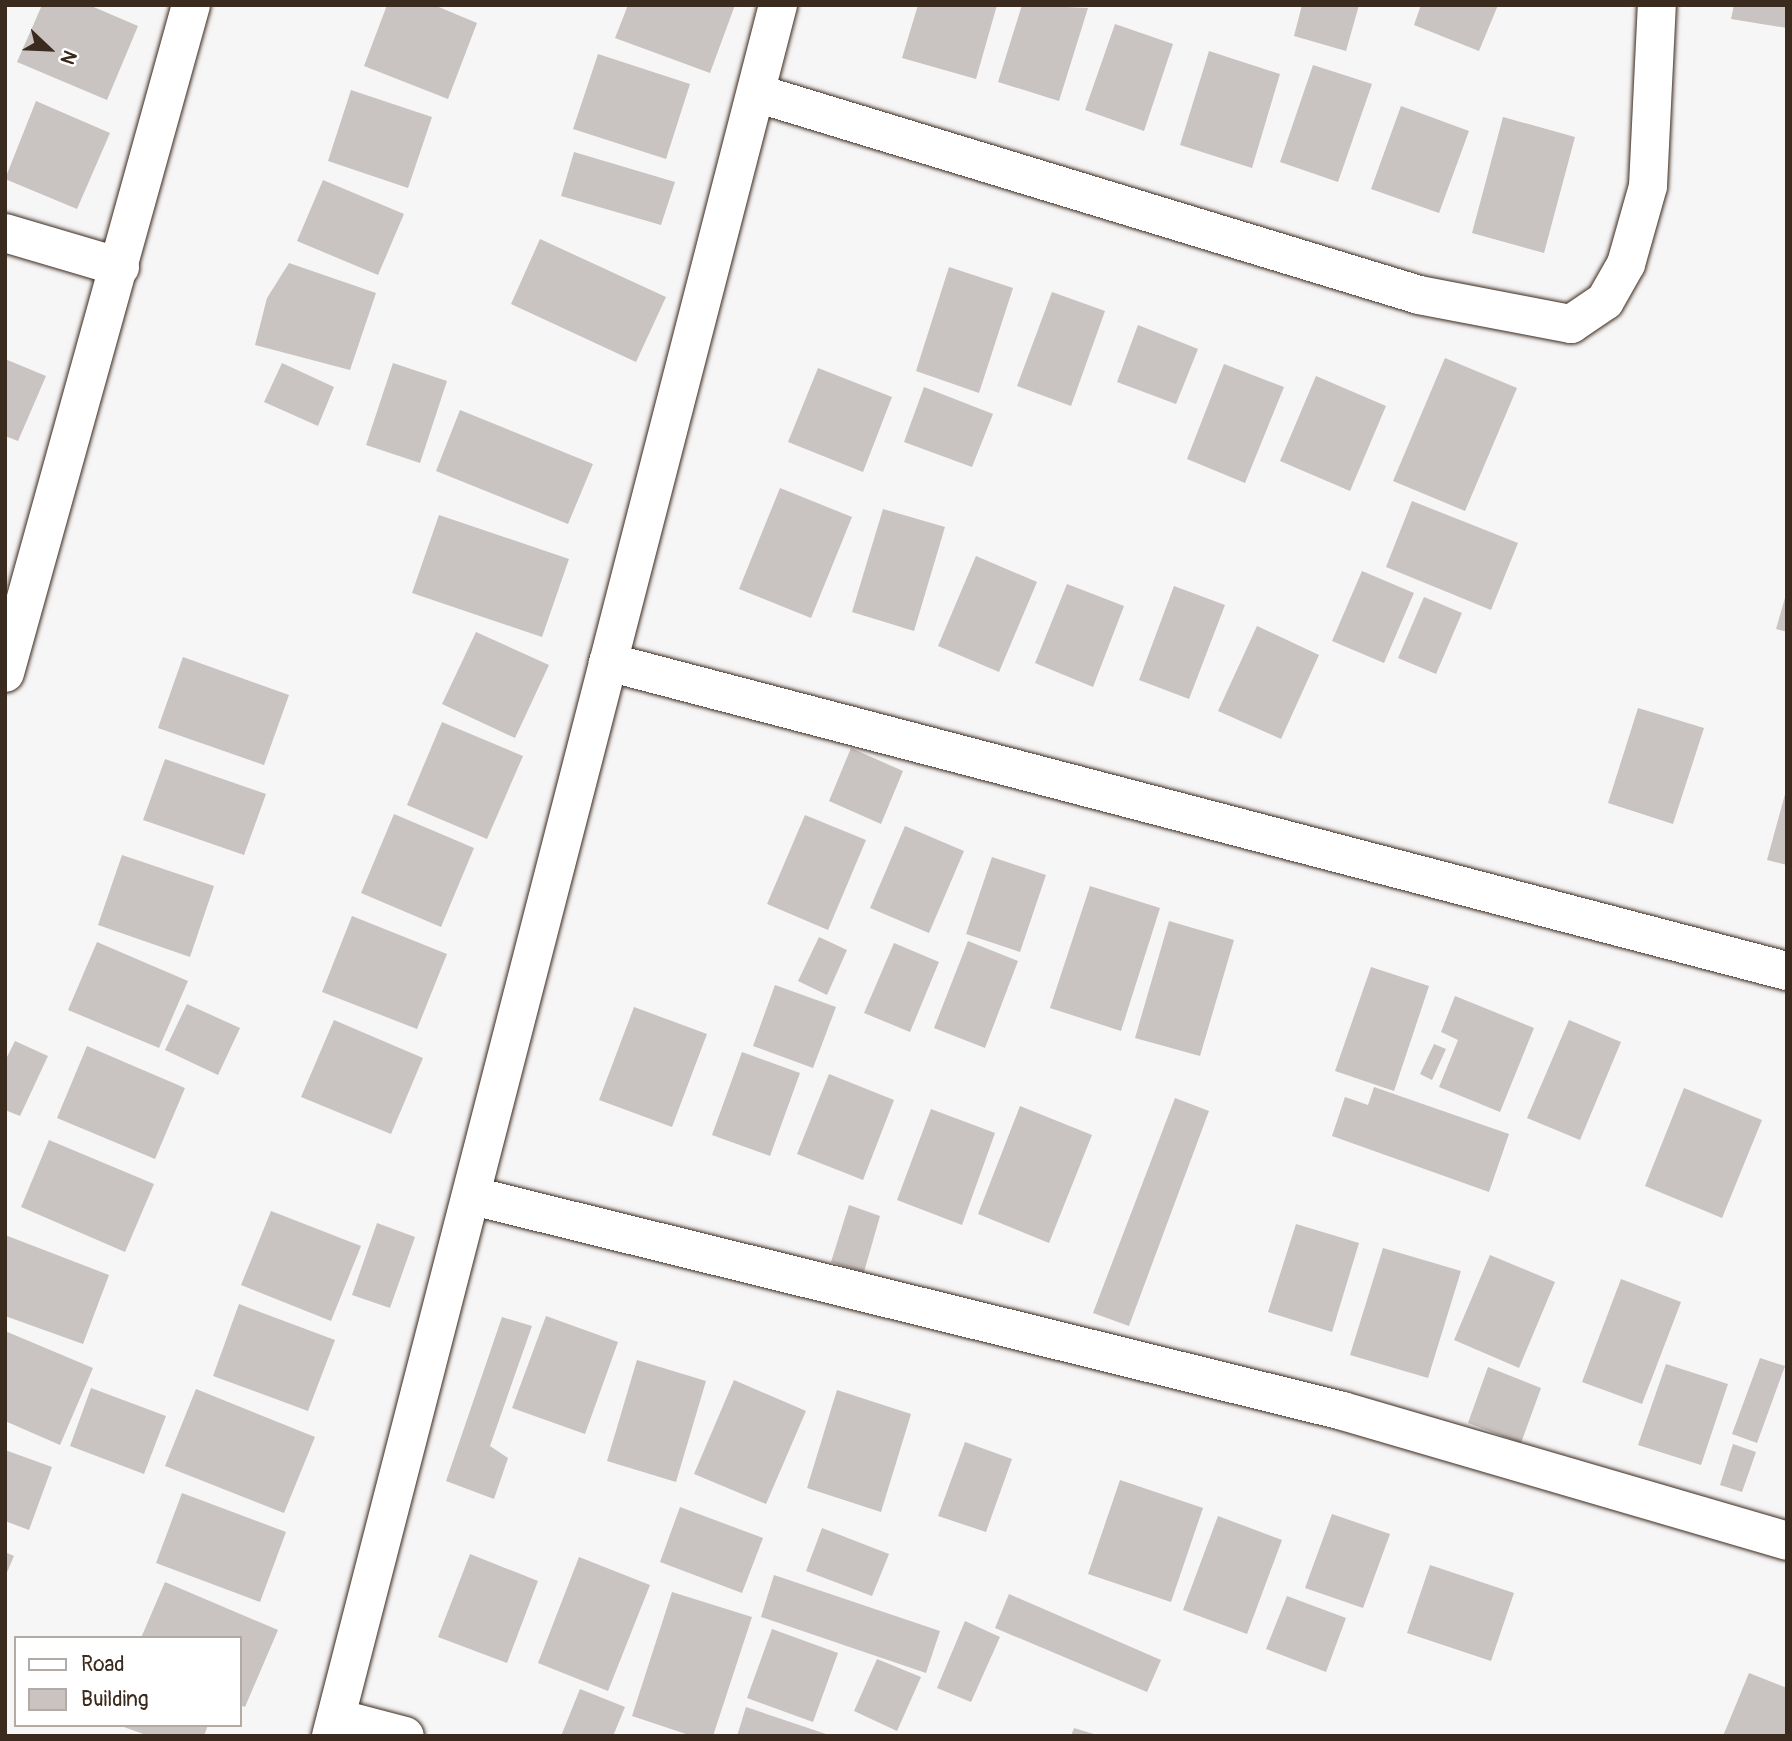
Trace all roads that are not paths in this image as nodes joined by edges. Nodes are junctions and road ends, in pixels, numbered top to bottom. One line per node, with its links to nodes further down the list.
1 (191, 5): 6 (street)
2 (778, 5): 4 (street)
3 (1657, 5): 4 (street)
4 (756, 93): 7 (street)
5 (5, 233): 6 (street)
6 (120, 267): 8 (street)
7 (608, 662): 9 (street); 10 (street)
8 (5, 673)
9 (1787, 971)
10 (473, 1196): 11 (street); 12 (street)
11 (1787, 1541)
12 (334, 1727): 13 (street)
13 (405, 1736)

